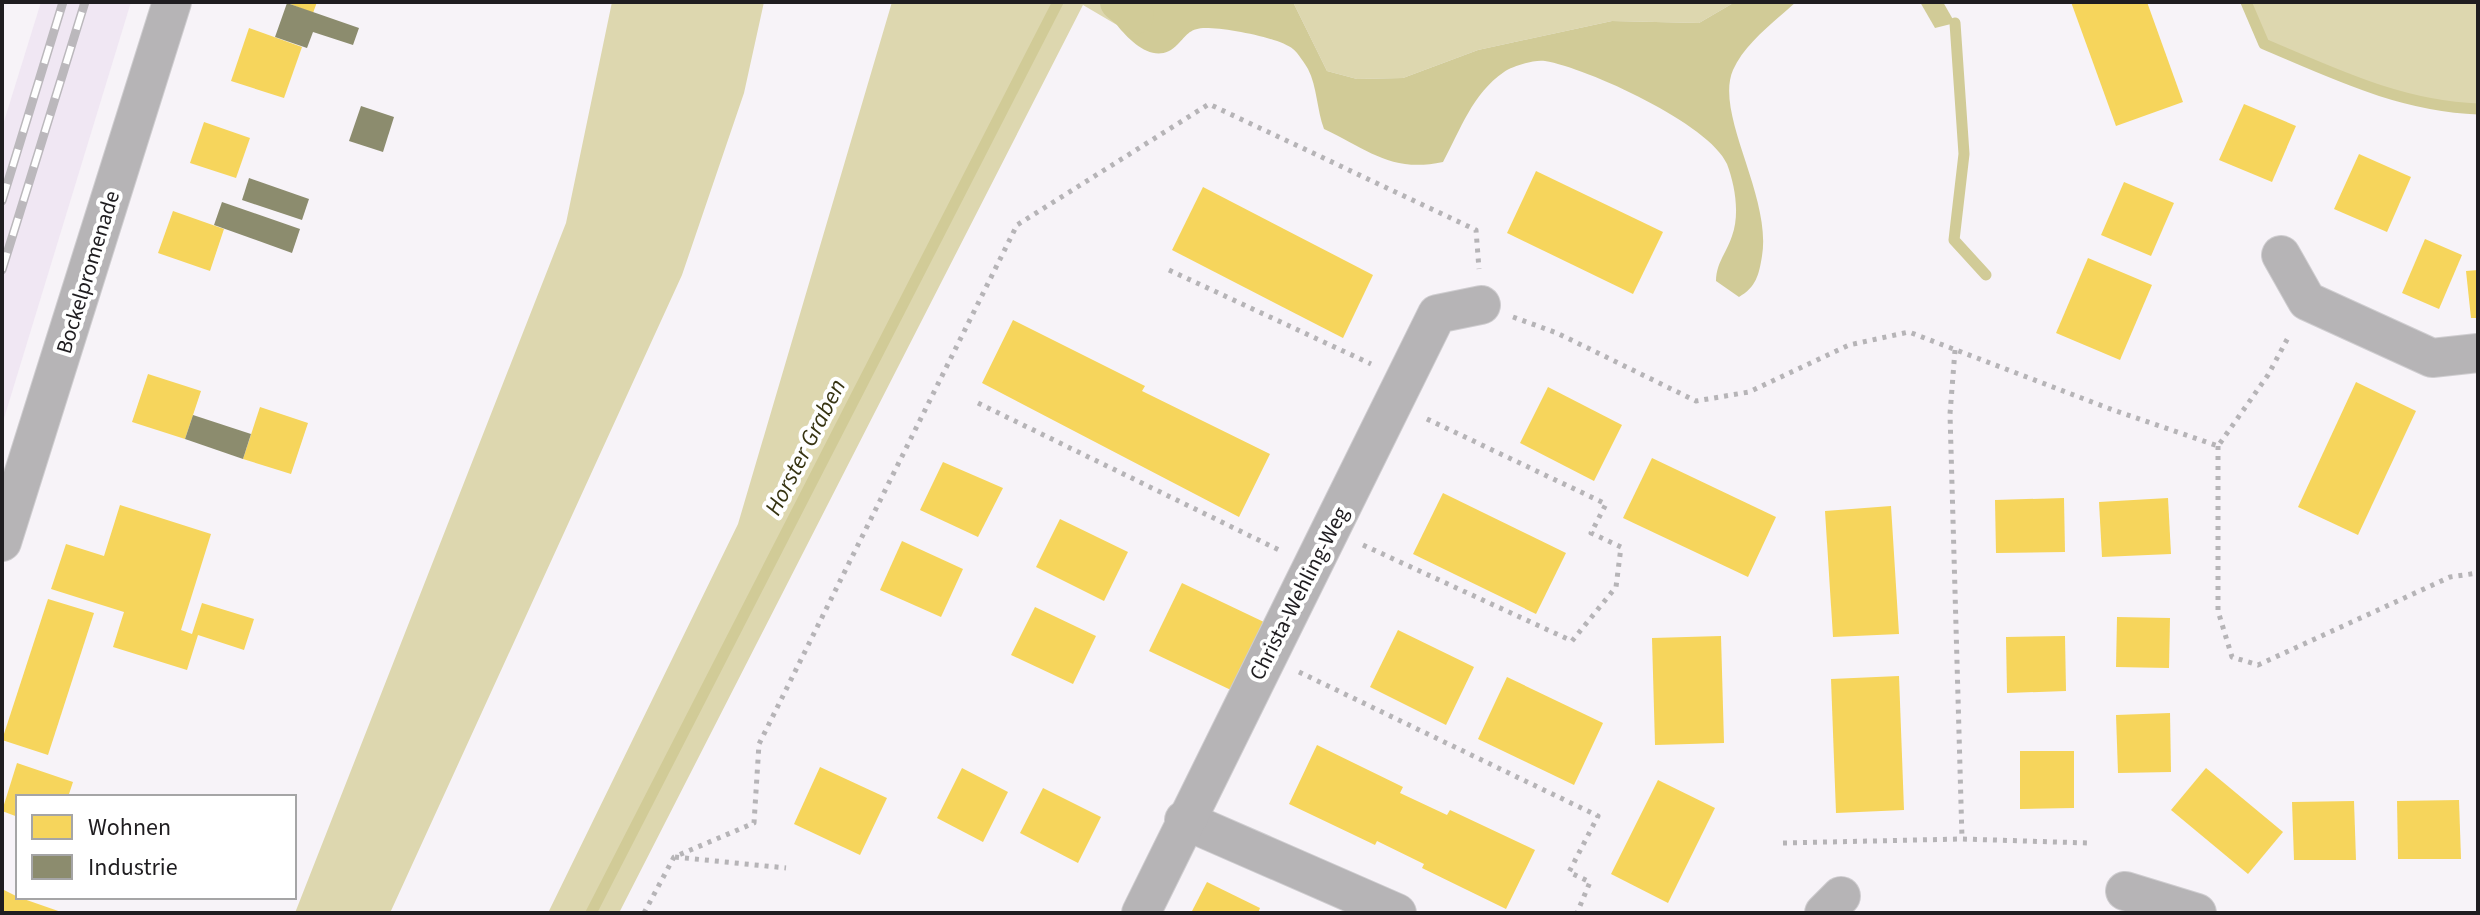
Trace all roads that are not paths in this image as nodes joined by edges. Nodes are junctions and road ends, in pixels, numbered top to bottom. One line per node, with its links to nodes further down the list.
1 (172, 2): 5 (street, Bockelpromenade)
2 (2281, 255): 4 (street)
3 (1481, 305): 6 (street, Christa-Wehling-Weg)
4 (2478, 353)
5 (2, 542)
6 (1184, 820): 8 (street, Christa-Wehling-Weg); 9 (street)
7 (2125, 891): 10 (street)
8 (1141, 913)
9 (1397, 913)
10 (2197, 913)

